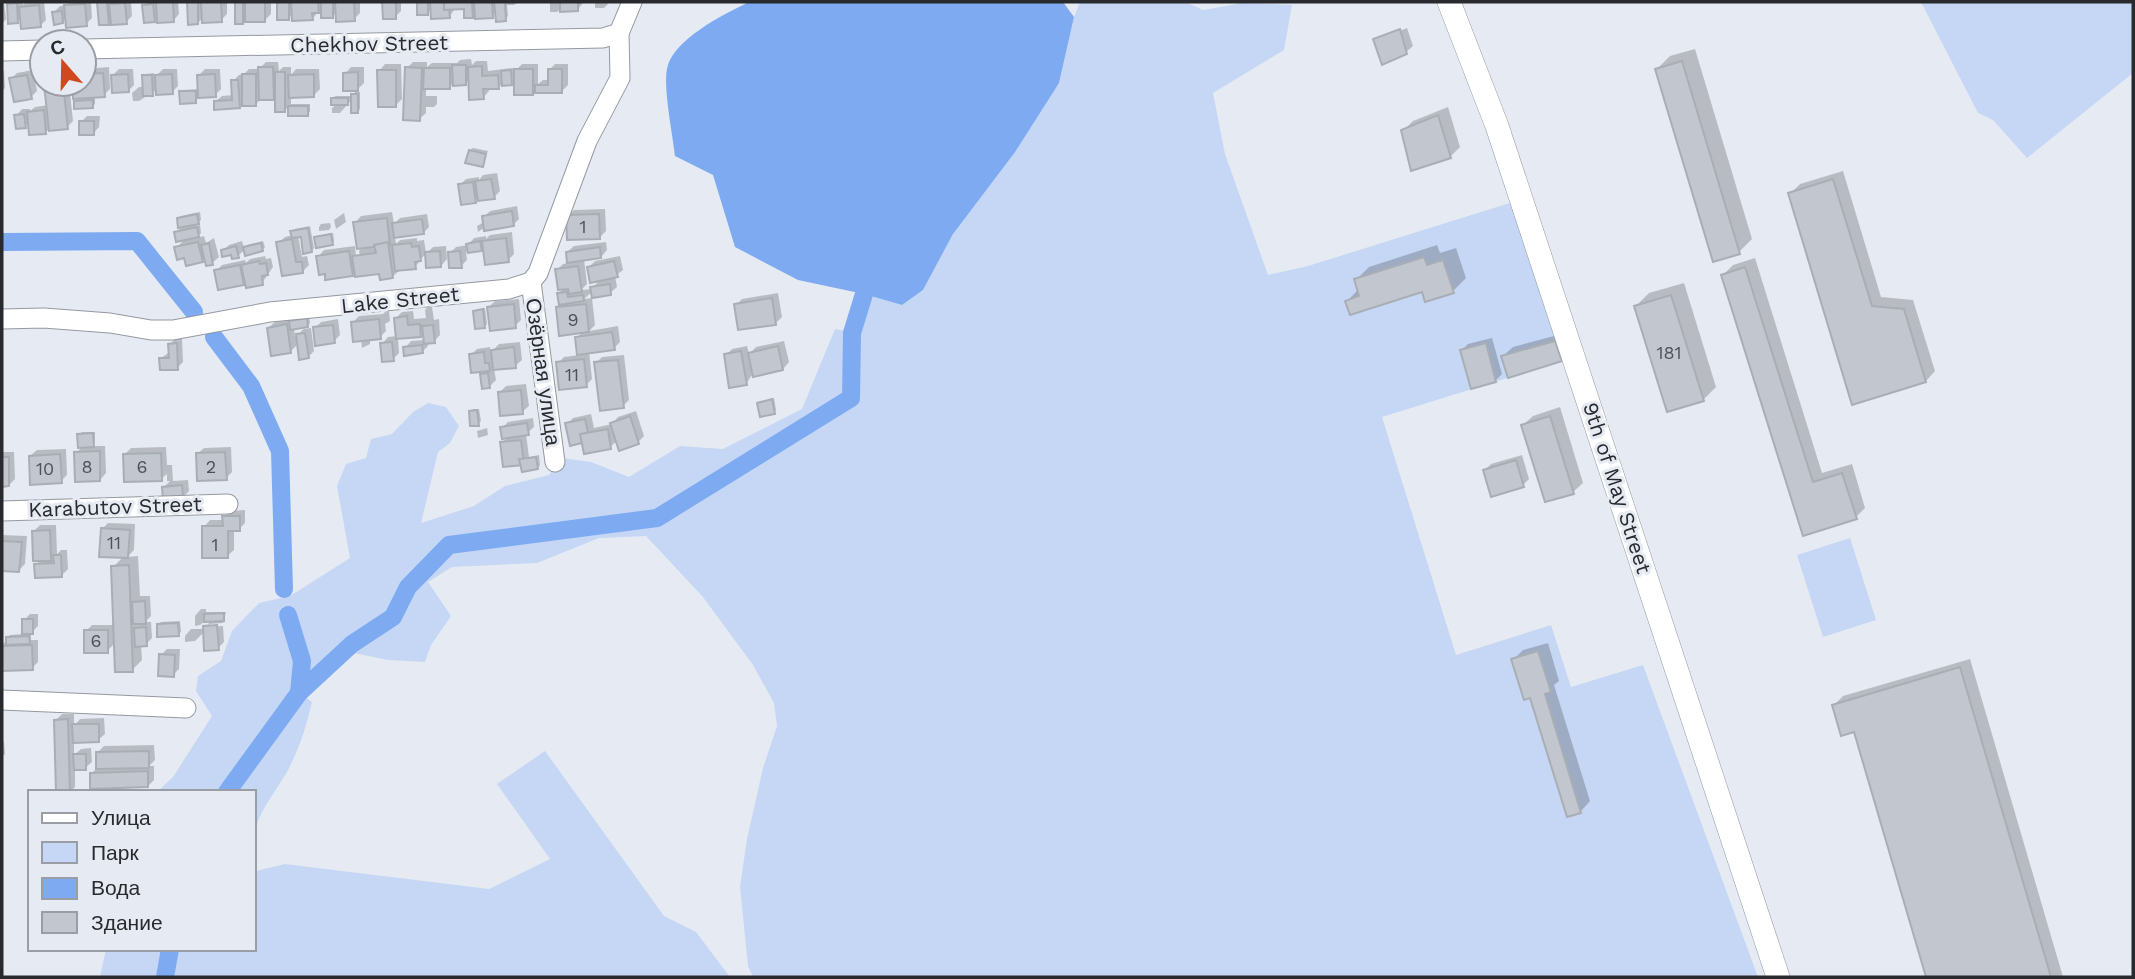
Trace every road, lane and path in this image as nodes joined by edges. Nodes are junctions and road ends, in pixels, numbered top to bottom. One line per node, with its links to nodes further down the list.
1 (632, 2): 3 (street)
2 (1449, 2): 14 (street, 9th of May Street)
3 (619, 33): 5 (street, Chekhov Street); 7 (street)
4 (28, 50): 6 (street)
5 (98, 50)
6 (2, 51)
7 (531, 282): 8 (street, Lake Street); 9 (street, Озёрная улица)
8 (2, 319)
9 (555, 463)
10 (228, 504): 11 (street, Karabutov Street)
11 (2, 511)
12 (2, 700): 13 (street)
13 (186, 708)
14 (1777, 977)

